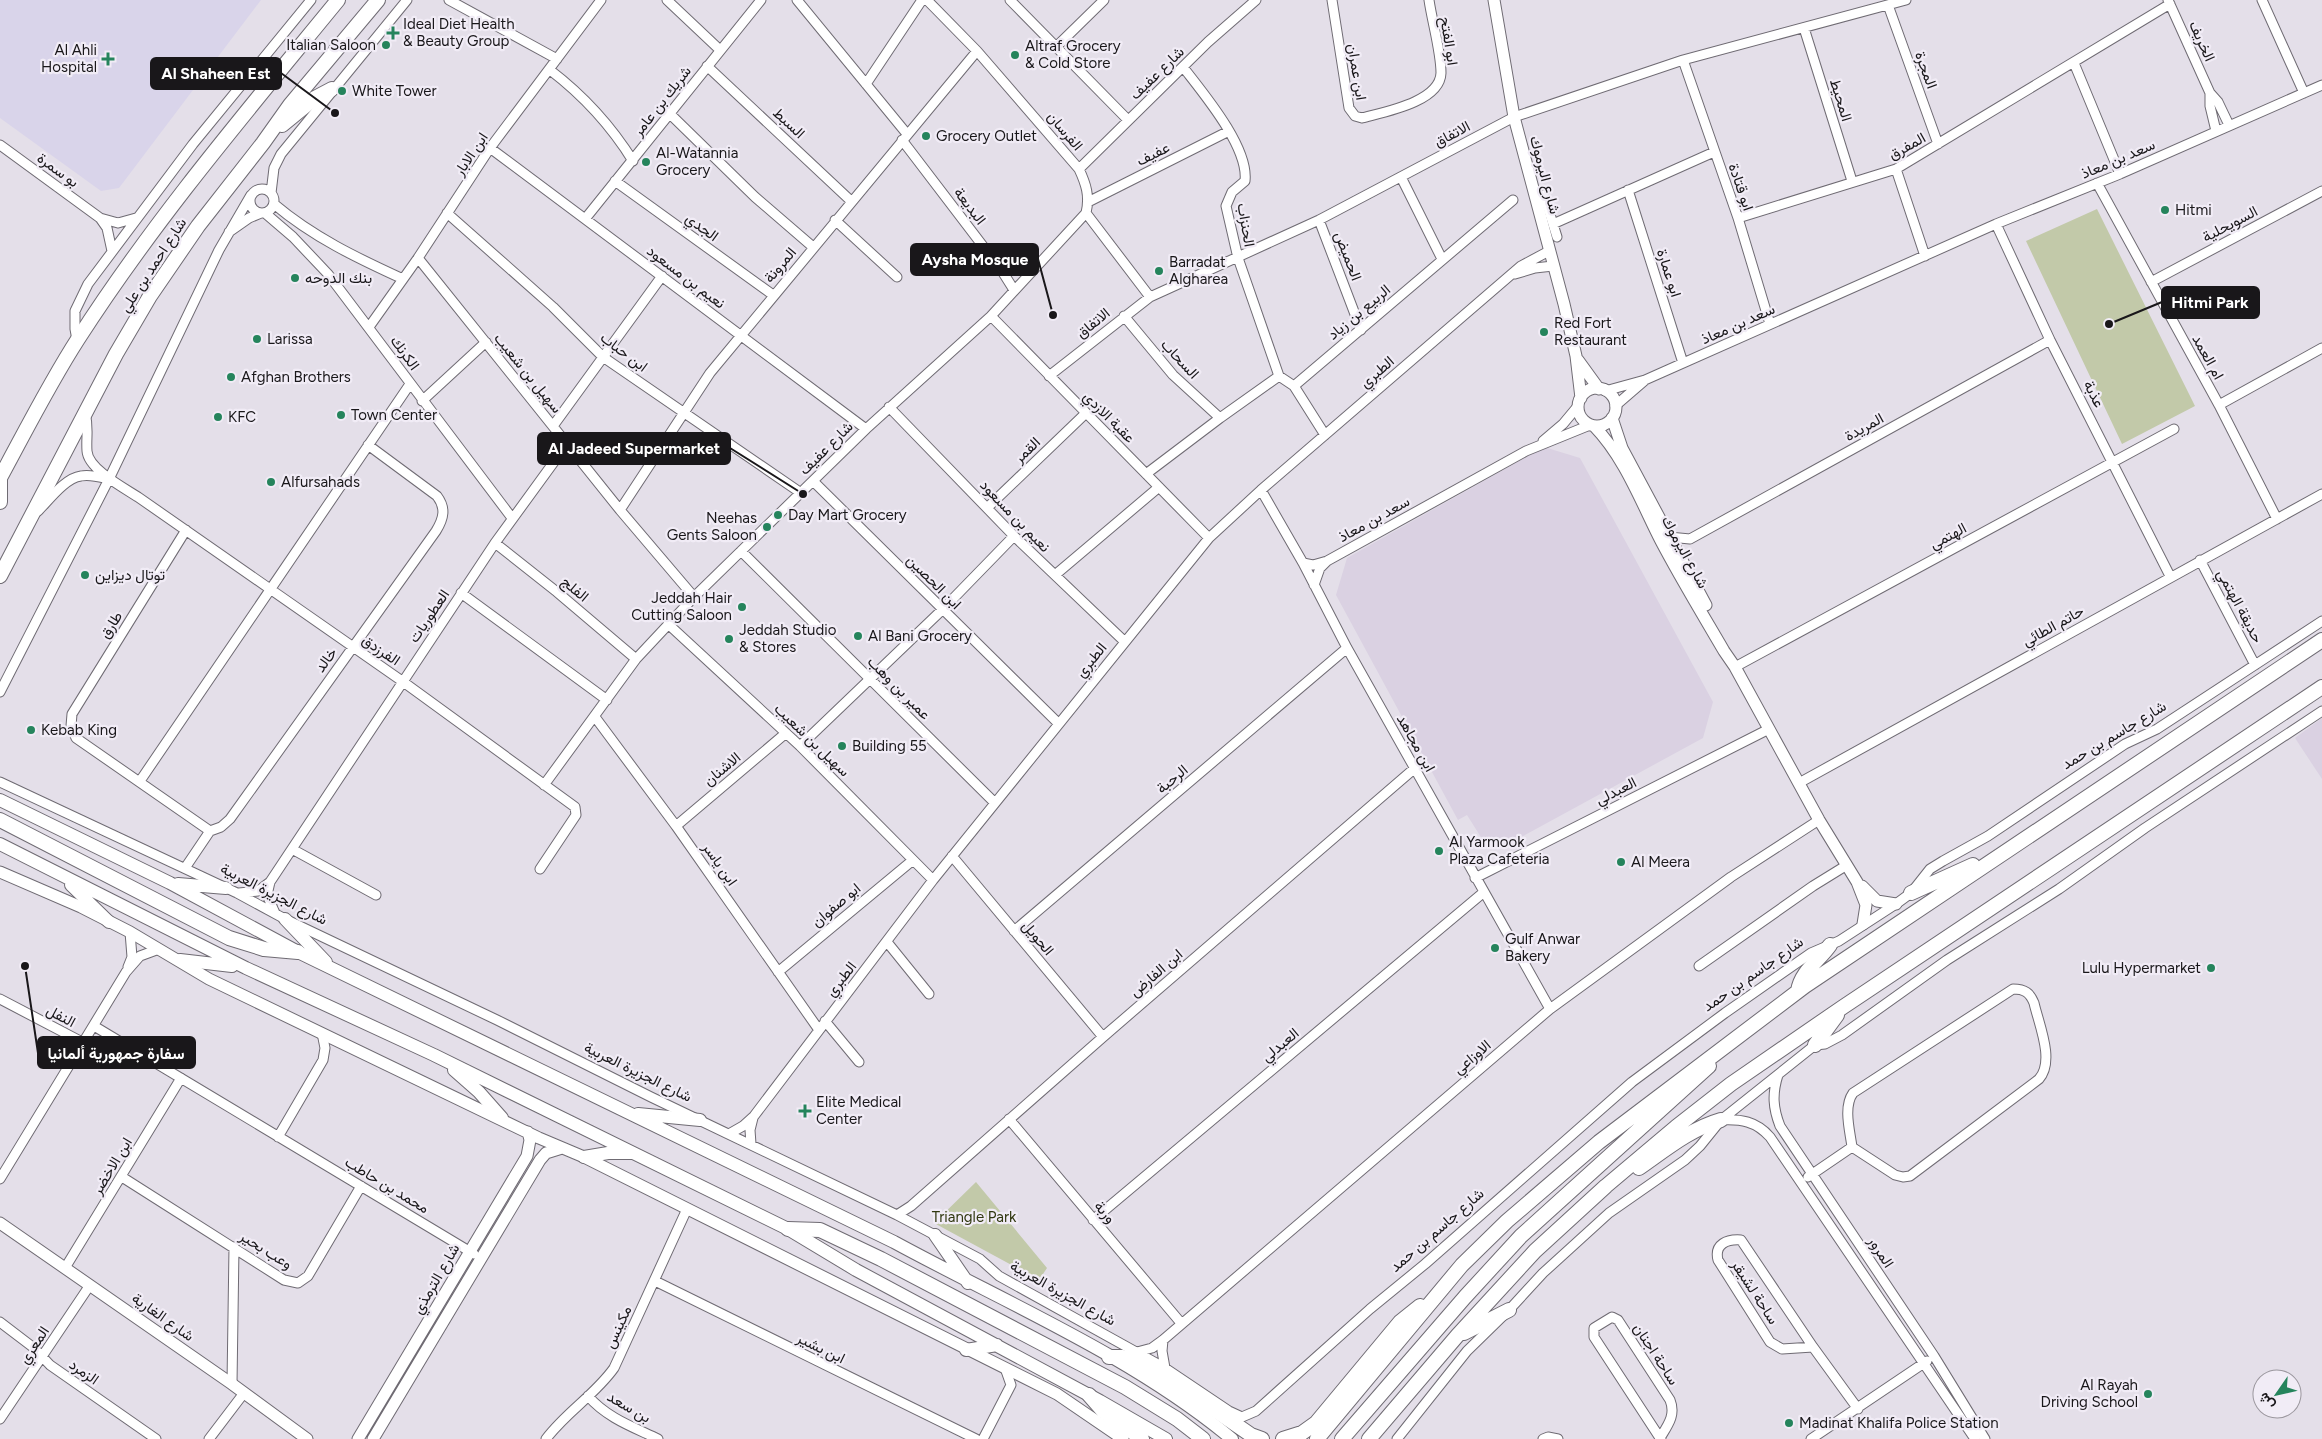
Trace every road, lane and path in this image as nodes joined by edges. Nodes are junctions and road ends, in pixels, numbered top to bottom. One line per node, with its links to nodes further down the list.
1 (311, 0): 71 (street)
2 (338, 0): 102 (main road, شارع احمد بن علي)
3 (378, 0): 45 (main road, شارع احمد بن علي)
4 (407, 0): 35 (street)
5 (449, 0): 26 (street)
6 (601, 0): 26 (street, ابن الابار)
7 (667, 0): 24 (street)
8 (761, 0): 24 (street, شريك بن عامر)
9 (797, 0): 32 (street, البديعة)
10 (922, 0): 32 (street)
11 (927, 0): 25 (street, الفرسان)
12 (1010, 0): 23 (street)
13 (1104, 0): 23 (street)
14 (1256, 0): 30 (street, شارع عفيف)
15 (1332, 0): 34 (street, ابن عمران)
16 (1429, 0): 34 (street, ابو الفتح)
17 (1494, 0): 39 (street, شارع اليرموك)
18 (1906, 0): 21 (street, الاتفاق)
19 (2262, 0): 36 (street)
20 (2169, 2): 28 (street, المفرق); 37 (street, الخريف)
21 (1888, 5): 22 (street, الاتفاق); 47 (street, المجرة)
22 (1804, 28): 27 (street, الاتفاق); 56 (street, المحيط)
23 (1056, 47): 40 (street)
24 (720, 50): 29 (street, شريك بن عامر)
25 (977, 51): 44 (street, المرونة); 51 (street, الفرسان)
26 (557, 59): 31 (street, ابن الابار)
27 (1683, 60): 39 (street, الاتفاق); 49 (street, ابو قتادة)
28 (2074, 63): 47 (street, المفرق); 53 (street)
29 (707, 66): 38 (street, شريك بن عامر); 64 (street, السبط)
30 (1183, 68): 40 (street, شارع عفيف); 42 (street, الحنزاب)
31 (550, 70): 48 (street, ابن الابار); 50 (street)
32 (866, 84): 44 (street, البديعة)
33 (2322, 85): 36 (street, سعد بن معاذ)
34 (1437, 86)
35 (332, 89): 45 (main road); 60 (street)
36 (2304, 93): 41 (street, سعد بن معاذ)
37 (2210, 94): 41 (street, الخريف); 43 (street, الخريف)
38 (669, 113): 50 (street, شريك بن عامر); 80 (street)
39 (1514, 117): 54 (street, الاتفاق); 82 (street, شارع اليرموك)
40 (1128, 120): 51 (street, شارع عفيف)
41 (2229, 125): 43 (street, سعد بن معاذ)
42 (1229, 131): 65 (street, عفيف); 85 (street, الحنزاب)
43 (2216, 131): 53 (street, سعد بن معاذ)
44 (905, 137): 64 (street, المرونة); 93 (street, البديعة)
45 (263, 143): 120 (main road, شارع احمد بن علي)
46 (0, 144): 70 (street, بو سمرة)
47 (1938, 144): 52 (street, المفرق)
48 (490, 148): 68 (street, ابن الابار); 73 (street, نعيم بن مسعود)
49 (1714, 152): 58 (street); 72 (street, ابو قتادة)
50 (633, 161): 55 (street, شريك بن عامر)
51 (1079, 169): 65 (street, الفرسان)
52 (1896, 169): 56 (street, المفرق); 83 (street)
53 (2120, 174): 57 (street, سعد بن معاذ)
54 (1402, 177): 75 (street, الاتفاق); 86 (street)
55 (615, 181): 73 (street, شريك بن عامر); 94 (street, الجدي)
56 (1852, 181): 72 (street, المفرق)
57 (2097, 183): 77 (street, سعد بن معاذ); 92 (street, ام العمد)
58 (1628, 190): 76 (street); 108 (street, ابو عمارة)
59 (2322, 191): 92 (street, السويحلية)
60 (271, 193): 61 (street); 66 (street)
61 (250, 195): 67 (street); 78 (street)
62 (1544, 195): 76 (street)
63 (1513, 200): 86 (street, الربيع بن زياد)
64 (851, 201): 74 (street, المرونة)
65 (1088, 202): 69 (street, الفرسان)
66 (274, 204): 67 (street); 91 (street)
67 (263, 213): 78 (street); 99 (street, الكرنك)
68 (448, 213): 84 (street, ابن الابار); 106 (street, ابن حباب)
69 (1086, 213): 93 (street, شارع عفيف); 95 (street)
70 (100, 218): 71 (street, بو سمرة); 81 (street)
71 (137, 218): 81 (street)
72 (1738, 218): 98 (street, ابو قتادة)
73 (585, 219): 88 (street, نعيم بن مسعود)
74 (835, 220): 80 (street, المرونة); 89 (street)
75 (1319, 220): 85 (street, الاتفاق); 100 (street, الحميض)
76 (1553, 224): 79 (street)
77 (1996, 224): 83 (street, سعد بن معاذ); 103 (street, عذبة)
78 (229, 232): 136 (street)
79 (1557, 237)
80 (813, 247): 94 (street, المرونة)
81 (112, 251): 102 (street)
82 (1549, 251): 87 (street, شارع اليرموك); 90 (street, الطبري)
83 (1925, 256): 98 (street, سعد بن معاذ)
84 (418, 258): 91 (street, ابن الابار); 104 (street, سهيل بن شعيب)
85 (1238, 258): 95 (street, الاتفاق); 110 (street, الحنزاب)
86 (1442, 259): 100 (street, الربيع بن زياد)
87 (1553, 266): 90 (street, الطبري); 107 (street, شارع اليرموك)
88 (662, 276): 101 (street, نعيم بن مسعود); 106 (street)
89 (897, 277)
90 (1508, 278): 129 (street, الطبري)
91 (403, 279): 99 (street, ابن الابار)
92 (2151, 282): 117 (street, ام العمد)
93 (1014, 290): 96 (street, شارع عفيف)
94 (773, 295): 101 (street, المرونة)
95 (1150, 297): 97 (street, الاتفاق)
96 (991, 316): 109 (street, عقبة الازدي); 119 (street, شارع عفيف)
97 (1124, 316): 109 (street, الاتفاق); 123 (street, السحاب)
98 (1770, 324): 108 (street, سعد بن معاذ)
99 (369, 326): 112 (street, الكرنك)
100 (1361, 330): 113 (street, الربيع بن زياد)
101 (740, 334): 121 (street, المرونة); 127 (street, نعيم بن مسعود)
102 (77, 340): 135 (main road, شارع احمد بن علي)
103 (2050, 340): 133 (street, عذبة); 152 (street, المريدة)
104 (486, 342): 115 (street); 126 (street, سهيل بن شعيب)
105 (2322, 348): 117 (street)
106 (603, 356): 121 (street, ابن حباب); 126 (street)
107 (1576, 356): 114 (street, شارع اليرموك); 116 (street, شارع اليرموك)
108 (1683, 363): 111 (street, سعد بن معاذ)
109 (1049, 376): 122 (street, عقبة الازدي)
110 (1279, 376): 113 (street); 123 (street)
111 (1644, 380): 114 (street, سعد بن معاذ); 118 (street, سعد بن معاذ)
112 (410, 384): 115 (street, الكرنك); 132 (street)
113 (1294, 386): 129 (street)
114 (1602, 390): 116 (street); 118 (street)
115 (422, 401): 146 (street, الكرنك)
116 (1580, 402): 125 (street); 131 (street, سعد بن معاذ)
117 (2218, 405): 147 (street, ام العمد)
118 (1615, 406): 124 (street)
119 (890, 407): 127 (street, شارع عفيف); 143 (street, نعيم بن مسعود)
120 (85, 412): 136 (street, الفرزدق); 145 (main road, شارع احمد بن علي)
121 (685, 412): 140 (street, ابن حباب); 144 (street, المرونة)
122 (1086, 413): 134 (street, عقبة الازدي); 143 (street, القمر)
123 (1220, 418): 134 (street)
124 (1612, 418): 125 (street); 150 (street, شارع اليرموك)
125 (1592, 425): 131 (street, سعد بن معاذ); 175 (street, شارع اليرموك)
126 (553, 426): 130 (street, سهيل بن شعيب)
127 (866, 428): 137 (street, شارع عفيف)
128 (2174, 429): 133 (street, الهتمي)
129 (1325, 435): 139 (street, الطبري)
130 (568, 444): 144 (street, سهيل بن شعيب); 146 (street, العطوريات)
131 (1540, 444): 157 (street, سعد بن معاذ)
132 (368, 445): 163 (street); 171 (street, خالد)
133 (2114, 462): 161 (street, عذبة); 175 (street, الهتمي)
134 (1146, 474): 138 (street, عقبة الازدي)
135 (0, 478): 142 (main road)
136 (109, 479): 145 (street, الفرزدق); 148 (street, الفرزدق); 179 (street)
137 (813, 481): 140 (street, شارع عفيف); 166 (street, ابن الحصين)
138 (1159, 487): 151 (street, عقبة الازدي); 160 (street)
139 (1261, 490): 151 (street, الطبري); 158 (street, ابن مجاهد)
140 (801, 492): 154 (street, شارع عفيف)
141 (2322, 494): 147 (street, حاتم الطائي)
142 (0, 502)
143 (988, 507): 149 (street, نعيم بن مسعود)
144 (620, 510): 165 (street, سهيل بن شعيب)
145 (31, 518): 159 (main road, شارع احمد بن علي)
146 (512, 518): 153 (street, العطوريات)
147 (2277, 518): 156 (street, حاتم الطائي)
148 (186, 530): 163 (street, الفرزدق); 188 (street, طارق)
149 (1014, 536): 160 (street, نعيم بن مسعود); 166 (street)
150 (1669, 537): 152 (street); 155 (street, شارع اليرموك)
151 (1209, 538): 170 (street, الطبري)
152 (1690, 539): 155 (street)
153 (495, 543): 164 (street, العطوريات); 173 (street, الفلج)
154 (741, 551): 165 (street, شارع عفيف); 176 (street, عمير بن وهب)
155 (1680, 558): 175 (street, شارع اليرموك)
156 (2200, 560): 161 (street, حاتم الطائي); 174 (street, حديقة الهتمي)
157 (1327, 561): 158 (street, سعد بن معاذ); 162 (street, سعد بن معاذ)
158 (1303, 563): 162 (street, ابن مجاهد)
159 (0, 576)
160 (1055, 576): 170 (street, نعيم بن مسعود)
161 (2170, 576): 190 (street, حاتم الطائي)
162 (1314, 585): 172 (street, ابن مجاهد)
163 (270, 590): 171 (street, الفرزدق); 188 (street)
164 (460, 593): 177 (street, العطوريات); 180 (street)
165 (694, 597): 168 (street, شارع عفيف)
166 (943, 609): 176 (street); 183 (street, ابن الحصين)
167 (2322, 621): 174 (street, شارع جاسم بن حمد)
168 (668, 624): 173 (street, شارع عفيف); 185 (street, سهيل بن شعيب)
169 (2322, 640): 202 (main road)
170 (1124, 641): 183 (street, الطبري)
171 (352, 648): 177 (street, الفرزدق); 197 (street, خالد)
172 (1347, 648): 187 (street, ابن مجاهد); 221 (street, الرحبة)
173 (636, 659): 180 (street, شارع عفيف)
174 (2255, 665): 215 (street, شارع جاسم بن حمد)
175 (1735, 667): 184 (street, شارع اليرموك)
176 (870, 679): 186 (street); 193 (street, عمير بن وهب)
177 (402, 681): 191 (street, الفرزدق); 199 (street, العطوريات)
178 (2322, 687): 236 (main road)
179 (0, 692)
180 (607, 700): 182 (street, شارع عفيف)
181 (2322, 710): 245 (street)
182 (595, 717): 191 (street, شارع عفيف); 196 (street, ابن ياسر)
183 (1058, 723): 193 (street, الطبري)
184 (1769, 729): 190 (street, شارع اليرموك); 208 (street, العبدلي)
185 (786, 733): 186 (street, سهيل بن شعيب); 196 (street, الاشنان)
186 (800, 746): 201 (street, سهيل بن شعيب)
187 (1414, 768): 208 (street, ابن مجاهد); 242 (street, ابن الفارض)
188 (140, 781): 197 (street)
189 (0, 782): 204 (street, شارع الجزيرة العربية)
190 (1799, 783): 195 (street, شارع اليرموك)
191 (544, 785): 205 (street, الفرزدق)
192 (0, 800): 212 (main road)
193 (995, 803): 200 (street, الطبري)
194 (0, 820): 226 (main road)
195 (1819, 820): 203 (street, شارع اليرموك); 237 (street, الاوزاعي)
196 (676, 826): 232 (street, ابن ياسر)
197 (210, 830): 204 (street)
198 (0, 844): 207 (main road)
199 (292, 849): 210 (street, العطوريات); 216 (street)
200 (952, 856): 209 (street, الطبري); 221 (street, الحويل)
201 (913, 860): 209 (street, سهيل بن شعيب); 232 (street, ابو صفوان)
202 (1986, 864): 215 (main road); 233 (main road)
203 (1847, 866): 211 (street, شارع اليرموك); 229 (street)
204 (185, 868): 213 (street, شارع الجزيرة العربية)
205 (540, 869)
206 (0, 872): 219 (street)
207 (62, 876): 219 (main road); 230 (main road)
208 (1475, 878): 214 (street, ابن مجاهد)
209 (933, 880): 223 (street, الطبري)
210 (270, 882): 213 (street); 218 (street)
211 (1857, 882): 217 (street); 220 (street)
212 (170, 883): 213 (main road); 226 (main road)
213 (231, 891): 218 (street, شارع الجزيرة العربية)
214 (1484, 892): 237 (street, ابن مجاهد); 273 (street, العبدلي)
215 (1911, 893): 217 (street, شارع جاسم بن حمد)
216 (376, 895)
217 (1896, 904): 220 (street, شارع جاسم بن حمد)
218 (280, 916): 228 (main road); 254 (street, شارع الجزيرة العربية)
219 (109, 922): 222 (street)
220 (1863, 924): 224 (street, شارع جاسم بن حمد)
221 (1014, 931): 242 (street, الحويل)
222 (130, 932): 225 (street); 231 (street)
223 (887, 942): 234 (street); 238 (street, الطبري)
224 (1830, 945): 233 (main road); 308 (street, شارع جاسم بن حمد)
225 (159, 949): 227 (street); 231 (street)
226 (298, 952): 228 (main road)
227 (180, 960): 230 (main road); 241 (street)
228 (329, 966): 250 (main road)
229 (1699, 966)
230 (246, 968): 246 (main road)
231 (126, 972): 239 (street)
232 (778, 972): 240 (street, ابن ياسر)
233 (1798, 991): 243 (main road)
234 (929, 994)
235 (0, 999): 244 (street, النفل)
236 (1842, 1007): 245 (main road); 269 (main road)
237 (1550, 1009): 290 (street, الاوزاعي)
238 (825, 1021): 240 (street, الطبري); 247 (street)
239 (94, 1026): 244 (street); 249 (street, محمد بن حاطب)
240 (818, 1030): 251 (street, الطبري)
241 (322, 1033): 252 (street); 258 (street)
242 (1103, 1037): 253 (street, ابن الفارض)
243 (1736, 1038): 287 (main road); 328 (main road)
244 (84, 1043): 266 (street)
245 (1815, 1045): 248 (street)
246 (434, 1055): 252 (main road); 262 (main road)
247 (860, 1062)
248 (1778, 1075): 255 (street); 264 (street, المرور)
249 (181, 1078): 258 (street, محمد بن حاطب); 265 (street, ابن الاخضر)
250 (628, 1112): 254 (main road); 285 (main road)
251 (754, 1116): 257 (street, الطبري); 259 (street, الطبري)
252 (502, 1118): 256 (street)
253 (1009, 1119): 270 (street, ابن الفارض); 273 (street, وربة)
254 (700, 1120): 257 (street, شارع الجزيرة العربية)
255 (1721, 1120): 267 (street, المرور); 269 (main road); 288 (street)
256 (528, 1132): 261 (street); 279 (street, شارع الترمذي)
257 (729, 1134): 259 (street, شارع الجزيرة العربية)
258 (278, 1137): 268 (street, محمد بن حاطب)
259 (751, 1144): 272 (street, شارع الجزيرة العربية)
260 (1852, 1147): 260 (street); 264 (street)
261 (562, 1148): 263 (street); 280 (street, شارع الترمذي)
262 (635, 1153): 263 (main road); 276 (main road)
263 (584, 1157): 271 (street)
264 (1813, 1174): 267 (street); 282 (street, المرور)
265 (122, 1177): 278 (street, وعب بحير); 281 (street, ابن الاخضر)
266 (0, 1179)
267 (1802, 1181): 284 (street, المرور)
268 (361, 1186): 278 (street, وعب بحير); 279 (street, محمد بن حاطب)
269 (1606, 1186): 291 (main road)
270 (917, 1200): 272 (street, ابن الفارض); 275 (street)
271 (687, 1208): 283 (street, مكينس); 295 (street)
272 (897, 1215): 275 (street, شارع الجزيرة العربية)
273 (1093, 1220): 290 (street, وربة)
274 (0, 1223): 281 (street, شارع الغارية)
275 (918, 1226): 277 (street, شارع الجزيرة العربية)
276 (788, 1229): 293 (main road); 323 (main road)
277 (935, 1235): 285 (main road); 296 (street, شارع الجزيرة العربية)
278 (234, 1247): 303 (street)
279 (470, 1251): 280 (street, محمد بن حاطب); 314 (street, شارع الترمذي)
280 (481, 1258): 315 (street, شارع الترمذي)
281 (65, 1268): 286 (street, شارع الغارية)
282 (1880, 1275): 284 (street); 298 (street, المرور)
283 (655, 1281): 306 (street, مكينس); 318 (street, ابن بشير)
284 (1869, 1282): 300 (street, المرور)
285 (968, 1283): 299 (main road)
286 (90, 1284): 297 (street, المعري); 303 (street, شارع الغارية)
287 (1432, 1300): 326 (main road); 327 (main road)
288 (1510, 1310): 291 (main road); 330 (street)
289 (0, 1322): 297 (street, الزمرد)
290 (1181, 1323): 292 (street, الاوزاعي)
291 (1457, 1336): 329 (main road)
292 (1163, 1340): 296 (street, الاوزاعي); 302 (street)
293 (997, 1345): 295 (main road); 305 (main road)
294 (1813, 1347): 294 (street, ساحة لشيقر); 307 (street, ساحة لشيقر)
295 (966, 1350): 301 (street)
296 (1137, 1352): 302 (street, شارع الجزيرة العربية)
297 (42, 1356): 309 (street, المعري); 311 (street, الزمرد)
298 (1934, 1356): 300 (street); 335 (street, المرور)
299 (1109, 1357): 324 (main road); 325 (main road)
300 (1923, 1364): 307 (street); 334 (street, المرور)
301 (1005, 1368): 319 (street); 320 (street)
302 (1165, 1368): 308 (street, شارع الجزيرة العربية)
303 (232, 1384): 304 (street, شارع الغارية)
304 (244, 1393): 312 (street); 313 (street, شارع الغارية)
305 (1089, 1395): 321 (main road); 322 (main road)
306 (588, 1396): 316 (street, مكينس); 317 (street, بن سعد)
307 (1858, 1408): 333 (street)
308 (1246, 1416)
309 (0, 1419)
310 (1661, 1438): 310 (street, ساحة اجنان)
311 (156, 1439)
312 (209, 1439)
313 (307, 1439)
314 (358, 1439)
315 (373, 1439)
316 (546, 1439)
317 (658, 1439)
318 (976, 1439)
319 (983, 1439)
320 (1123, 1439)
321 (1142, 1439)
322 (1166, 1439)
323 (1203, 1439)
324 (1232, 1439)
325 (1262, 1439)
326 (1283, 1439)
327 (1317, 1439)
328 (1342, 1439)
329 (1369, 1439)
330 (1396, 1439)
331 (1543, 1439): 332 (street)
332 (1558, 1439)
333 (1811, 1439)
334 (1975, 1439)
335 (1985, 1439)

